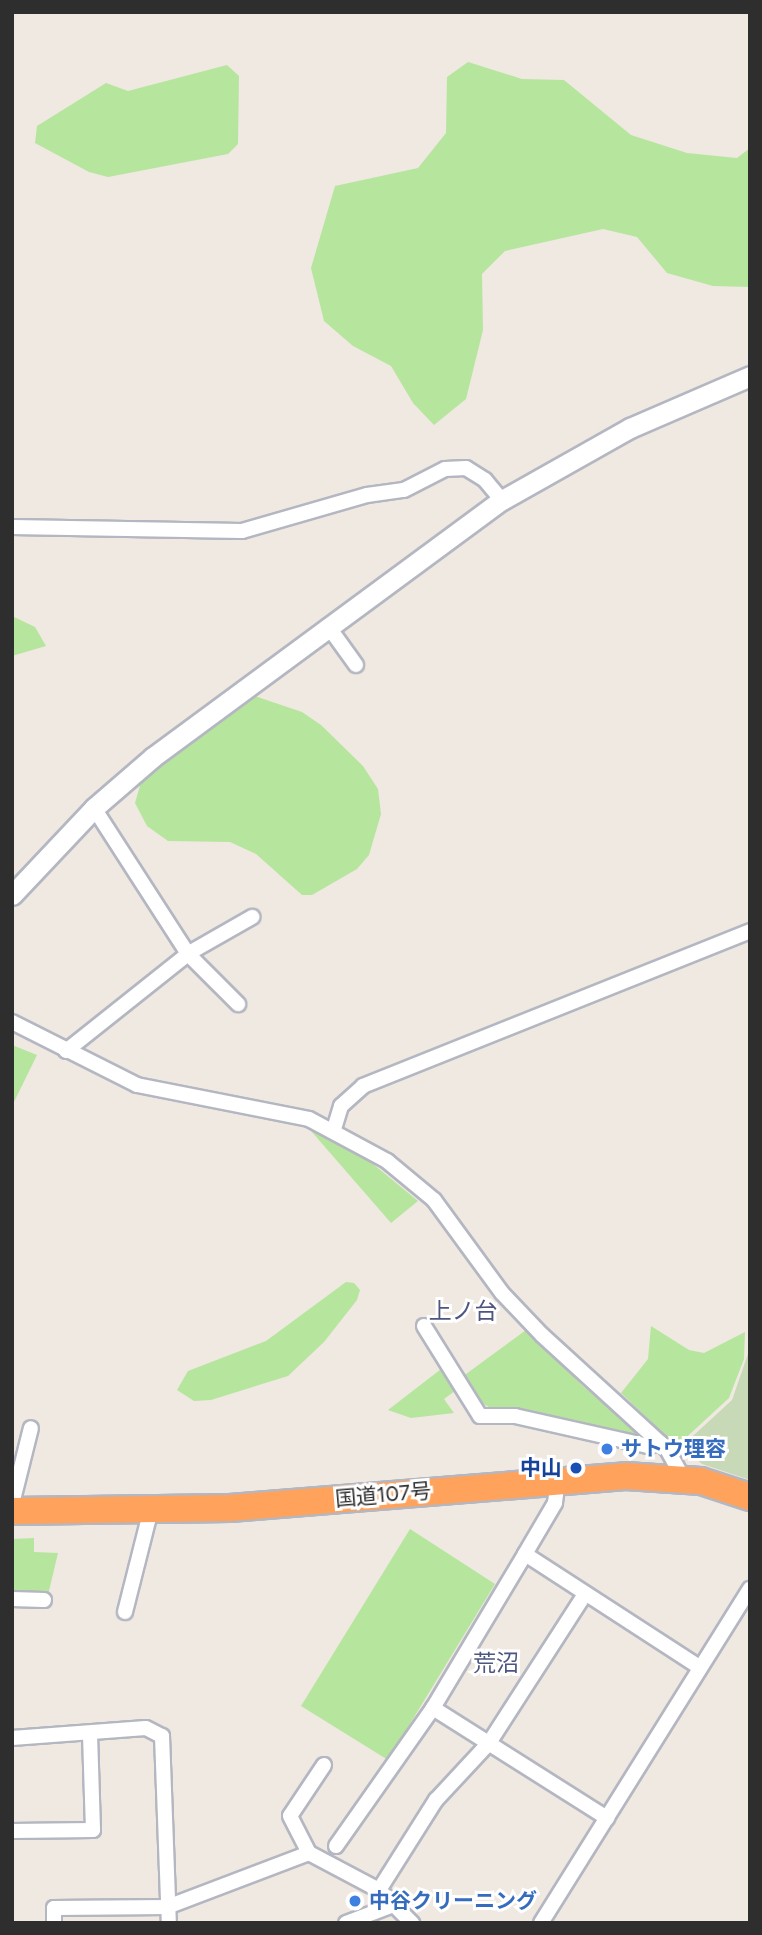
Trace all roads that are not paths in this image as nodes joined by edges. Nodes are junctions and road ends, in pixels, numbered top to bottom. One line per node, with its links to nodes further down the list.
1 (750, 376): 2 (street)
2 (502, 500): 3 (street); 4 (street)
3 (12, 527)
4 (328, 626): 5 (street); 6 (street)
5 (356, 665)
6 (94, 808): 7 (street); 10 (street)
7 (12, 895)
8 (252, 917): 10 (street)
9 (750, 931): 14 (street)
10 (188, 954): 11 (street); 13 (street)
11 (239, 1004)
12 (12, 1022): 13 (street)
13 (65, 1051): 14 (street)
14 (334, 1129): 17 (street)
15 (424, 1326): 17 (street)
16 (31, 1428): 21 (street)
17 (661, 1443): 18 (street)
18 (683, 1478): 19 (highway, 国道107号); 20 (highway, 国道107号)
19 (558, 1480): 23 (highway, 国道107号); 24 (street)
20 (750, 1497)
21 (12, 1504)
22 (12, 1511): 23 (highway, 国道107号)
23 (150, 1513): 29 (street)
24 (525, 1554): 25 (street); 31 (street)
25 (584, 1594): 30 (street); 34 (street)
26 (748, 1596): 30 (street)
27 (12, 1599): 28 (street)
28 (44, 1600)
29 (125, 1612)
30 (699, 1667): 36 (street)
31 (433, 1708): 34 (street); 38 (street)
32 (90, 1734): 33 (street); 37 (street); 42 (street)
33 (12, 1738)
34 (489, 1743): 36 (street); 40 (street)
35 (324, 1766): 39 (street)
36 (607, 1818): 47 (street)
37 (12, 1831)
38 (336, 1846)
39 (309, 1853): 40 (street); 42 (street)
40 (379, 1890): 41 (street)
41 (396, 1904): 45 (street); 46 (street)
42 (167, 1906): 43 (street); 44 (street)
43 (54, 1923)
44 (169, 1923)
45 (346, 1923)
46 (412, 1923)
47 (541, 1923)

